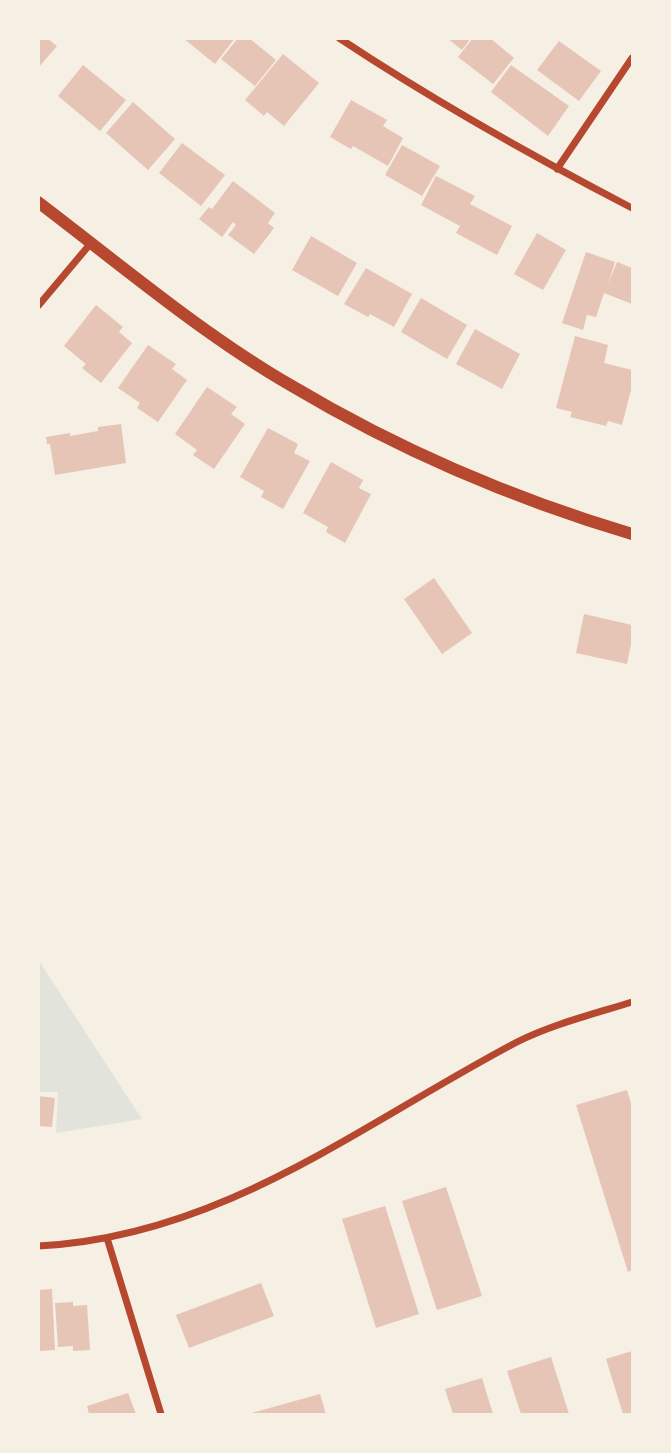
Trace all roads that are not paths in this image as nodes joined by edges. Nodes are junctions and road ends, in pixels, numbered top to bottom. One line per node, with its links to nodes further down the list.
1 (340, 38): 3 (street)
2 (632, 58): 3 (street)
3 (556, 169): 5 (street)
4 (38, 202): 6 (street)
5 (632, 208)
6 (91, 242): 7 (street); 8 (street)
7 (38, 306)
8 (632, 534)
9 (632, 1002): 10 (street)
10 (107, 1238): 11 (street); 12 (street)
11 (38, 1246)
12 (161, 1415)

